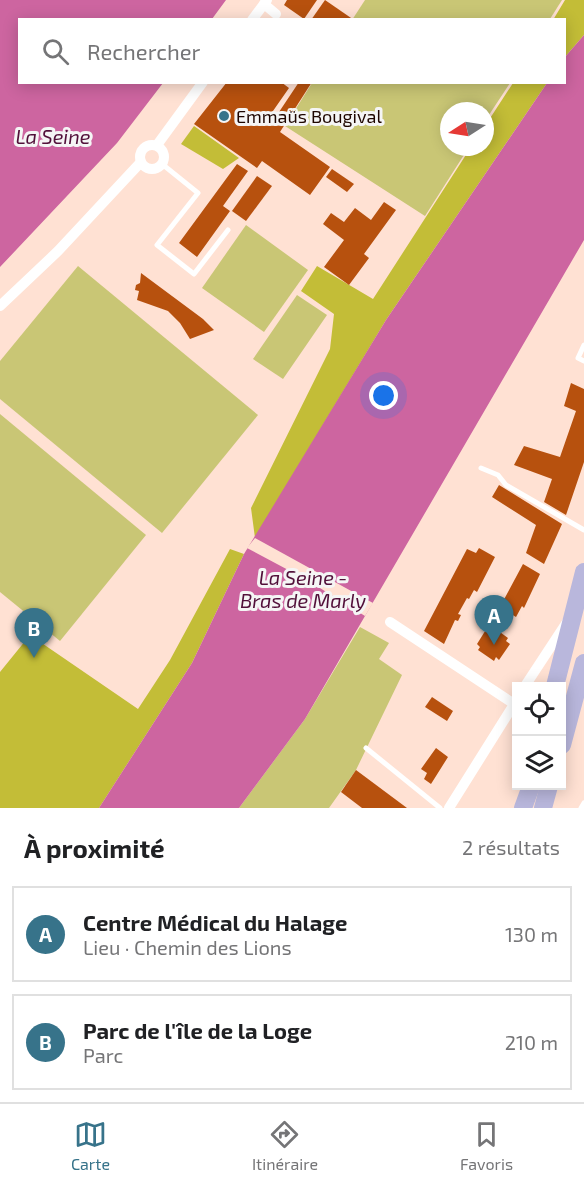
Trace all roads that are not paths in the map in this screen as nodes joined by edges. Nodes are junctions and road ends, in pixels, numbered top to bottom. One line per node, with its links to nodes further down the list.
1 (265, 2): 2 (street); 3 (street)
2 (276, 14)
3 (253, 18)
4 (202, 84): 5 (street)
5 (157, 145): 6 (street); 7 (street)
6 (141, 162): 7 (street); 9 (street)
7 (162, 165): 8 (lane)
8 (228, 230)
9 (0, 306)
10 (583, 348): 11 (lane)
11 (584, 361)
12 (481, 468): 13 (lane)
13 (584, 530)
14 (584, 572): 15 (main road)
15 (572, 614): 18 (street); 19 (main road)
16 (390, 622): 20 (street)
17 (584, 663): 22 (main road)
18 (528, 682)
19 (556, 682)
20 (512, 700)
21 (512, 707): 29 (street)
22 (564, 736)
23 (366, 748): 28 (lane)
24 (530, 790): 30 (main road)
25 (538, 790): 31 (main road)
26 (548, 790): 31 (main road)
27 (584, 803): 32 (lane)
28 (440, 808)
29 (448, 808)
30 (523, 808)
31 (542, 808)
32 (581, 808)

